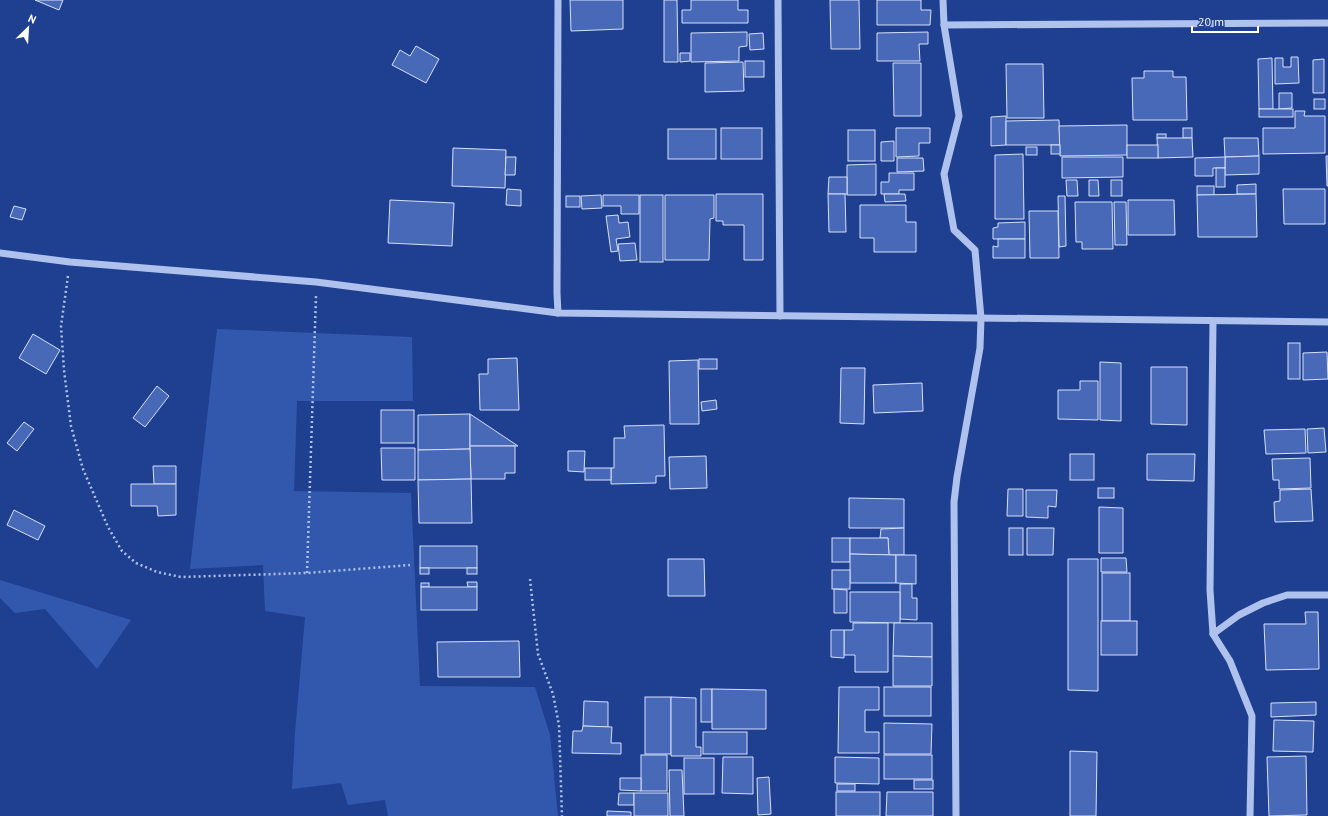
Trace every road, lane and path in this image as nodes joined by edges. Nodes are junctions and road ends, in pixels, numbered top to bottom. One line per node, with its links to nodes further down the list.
1 (558, 0): 9 (street)
2 (778, 0): 10 (street)
3 (943, 0): 5 (street)
4 (1328, 23): 5 (street)
5 (944, 24): 11 (street)
6 (0, 254): 7 (street)
7 (70, 262): 8 (street); 15 (path)
8 (316, 282): 9 (street); 15 (path)
9 (558, 313): 10 (street)
10 (780, 316): 11 (street)
11 (981, 318): 12 (street); 20 (street)
12 (1213, 321): 13 (street); 18 (street)
13 (1328, 322)
14 (410, 565): 15 (path)
15 (307, 574)
16 (530, 579): 19 (path)
17 (1328, 595): 18 (street)
18 (1213, 634): 21 (street)
19 (562, 816)
20 (956, 816)
21 (1250, 816)

